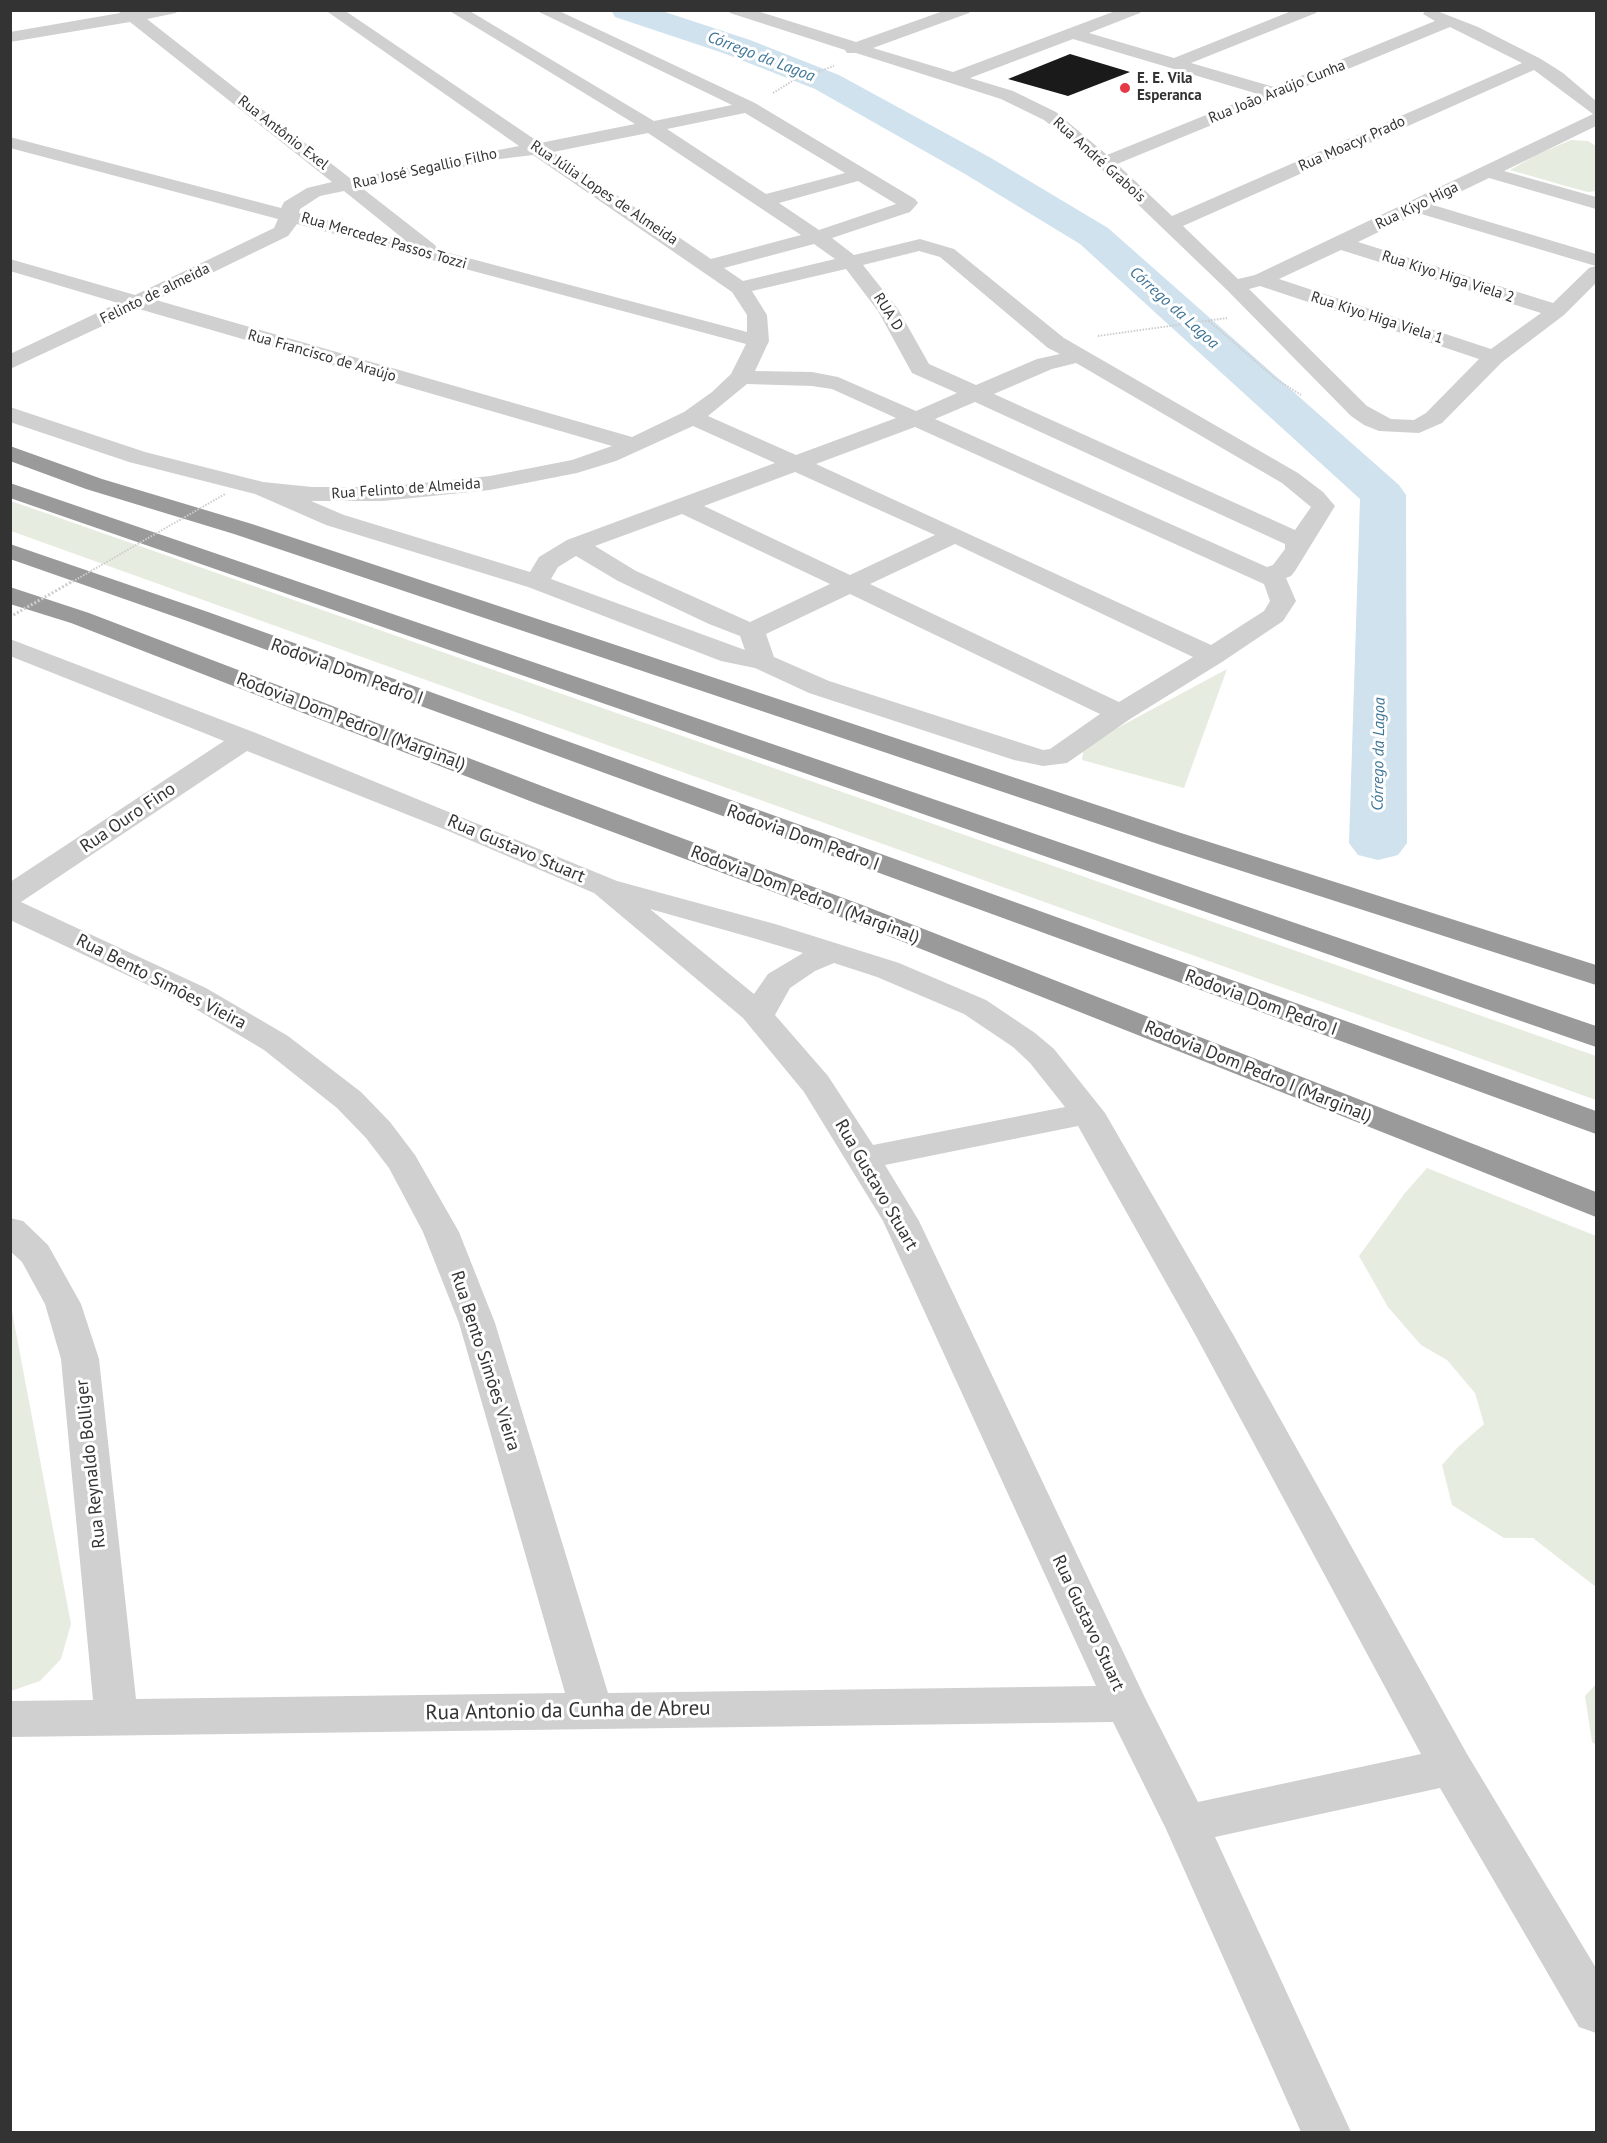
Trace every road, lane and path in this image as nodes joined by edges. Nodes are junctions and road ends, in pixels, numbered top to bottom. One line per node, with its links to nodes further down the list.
1 (170, 10): 11 (street)
2 (333, 10): 28 (street, Rua Júlia Lopes de Almeida)
3 (456, 10): 26 (street, RUA D)
4 (543, 10): 23 (street)
5 (736, 10): 12 (street, Rua André Grabois)
6 (794, 10): 12 (street)
7 (963, 10): 16 (street)
8 (1134, 10): 14 (street)
9 (1310, 10): 17 (street)
10 (1422, 10): 13 (street)
11 (130, 14): 15 (street); 32 (street, Rua Antônio Exel)
12 (766, 20): 16 (street, Rua André Grabois)
13 (1450, 21): 18 (street); 22 (street, Rua João Araújo Cunha)
14 (1072, 33): 17 (street); 20 (street)
15 (10, 37)
16 (853, 49): 20 (street, Rua André Grabois)
17 (1176, 63): 22 (street)
18 (1535, 63): 24 (street); 38 (street, Rua Moacyr Prado)
19 (830, 67): 21 (path)
20 (954, 78): 29 (street, Rua André Grabois)
21 (794, 80)
22 (1275, 93): 29 (street, Rua João Araújo Cunha)
23 (749, 107): 26 (street, Rua José Segallio Filho); 31 (street)
24 (1596, 110)
25 (1596, 119): 30 (street, Rua Kiyo Higa)
26 (652, 127): 28 (street, Rua José Segallio Filho); 33 (street, RUA D)
27 (14, 132): 37 (street, Rua Mercedez Passos Tozzi)
28 (539, 149): 32 (street, Rua José Segallio Filho); 46 (street, Rua Júlia Lopes de Almeida)
29 (1104, 162): 38 (street, Rua André Grabois)
30 (1488, 172): 35 (street); 36 (street, Rua Kiyo Higa)
31 (860, 175): 33 (street); 34 (street)
32 (348, 185): 37 (street, Rua José Segallio Filho); 42 (street, Rua Antônio Exel)
33 (763, 201): 39 (street, RUA D)
34 (908, 203): 39 (street); 41 (street)
35 (1596, 203)
36 (1416, 206): 40 (street, Rua Kiyo Higa); 43 (street)
37 (288, 214): 42 (street, Rua Mercedez Passos Tozzi); 51 (street, Felinto de almeida)
38 (1169, 225): 49 (street, Rua André Grabois)
39 (816, 237): 44 (street, RUA D); 46 (street)
40 (1340, 243): 48 (street, Rua Kiyo Higa); 52 (street, Rua Kiyo Higa Viela 2)
41 (920, 245): 44 (street); 55 (street)
42 (439, 258): 54 (street, Rua Mercedez Passos Tozzi)
43 (1596, 260)
44 (850, 261): 50 (street); 60 (street, RUA D)
45 (10, 265): 51 (street, Rua Francisco de Araújo)
46 (710, 266): 50 (street, Rua Júlia Lopes de Almeida)
47 (1596, 272): 52 (street, Rua André Grabois)
48 (1261, 280): 49 (street, Rua Kiyo Higa); 57 (street, Rua Kiyo Higa Viela 1)
49 (1234, 286): 57 (street, Rua André Grabois)
50 (740, 288): 54 (street, Rua Júlia Lopes de Almeida)
51 (138, 303): 58 (street, Felinto de almeida); 64 (street, Rua Francisco de Araújo)
52 (1557, 312): 57 (street, Rua André Grabois)
53 (1208, 321): 55 (path)
54 (758, 341): 59 (street)
55 (1056, 343): 56 (street)
56 (1079, 356): 60 (street); 74 (street)
57 (1494, 357)
58 (10, 363)
59 (741, 376): 62 (street); 63 (street)
60 (974, 393): 63 (street); 74 (street, RUA D)
61 (10, 414): 67 (street, Rua Felinto de Almeida)
62 (692, 417): 64 (street, Rua Felinto de Almeida); 66 (street)
63 (915, 419): 66 (street); 77 (street)
64 (634, 445): 70 (street, Rua Felinto de Almeida)
65 (10, 453): 92 (highway)
66 (797, 463): 71 (street); 73 (street)
67 (263, 489): 70 (street, Rua Felinto de Almeida); 72 (street)
68 (10, 490): 94 (highway)
69 (225, 494): 81 (path, bridge)
70 (360, 494): 72 (street)
71 (685, 506): 75 (street); 79 (street)
72 (352, 526): 78 (street)
73 (955, 535): 79 (street); 84 (street)
74 (1298, 543): 77 (street)
75 (576, 545): 78 (street); 82 (street)
76 (10, 551): 96 (highway, Rodovia Dom Pedro I)
77 (1264, 575): 84 (street)
78 (537, 582): 85 (street)
79 (852, 584): 82 (street); 86 (street)
80 (10, 595): 97 (highway, Rodovia Dom Pedro I (Marginal))
81 (10, 617)
82 (751, 631): 85 (street)
83 (10, 647): 87 (street, Rua Gustavo Stuart)
84 (1213, 656): 86 (street)
85 (764, 662): 86 (street)
86 (1120, 713)
87 (246, 739): 88 (street, Rua Gustavo Stuart); 89 (street, Rua Ouro Fino)
88 (605, 887): 91 (street); 93 (street, Rua Gustavo Stuart)
89 (10, 897)
90 (10, 908): 103 (street, Rua Bento Simões Vieira)
91 (832, 952): 93 (street); 95 (street)
92 (1596, 975)
93 (758, 1017): 98 (street, Rua Gustavo Stuart)
94 (1596, 1037)
95 (1088, 1113): 98 (street); 106 (street)
96 (1596, 1123)
97 (1461, 1153): 99 (highway); 100 (highway, Rodovia Dom Pedro I (Marginal))
98 (864, 1158): 102 (street, Rua Gustavo Stuart)
99 (1596, 1198)
100 (1596, 1205)
101 (10, 1230): 104 (street, Rua Reynaldo Bolliger)
102 (1126, 1704): 103 (street, Rua Antonio da Cunha de Abreu); 107 (street, Rua Gustavo Stuart)
103 (592, 1711): 104 (street, Rua Antonio da Cunha de Abreu)
104 (116, 1716): 105 (street, Rua Antonio da Cunha de Abreu)
105 (10, 1719)
106 (1452, 1767): 107 (street); 108 (street)
107 (1186, 1824): 109 (street, Rua Gustavo Stuart)
108 (1596, 2011)
109 (1326, 2133)

